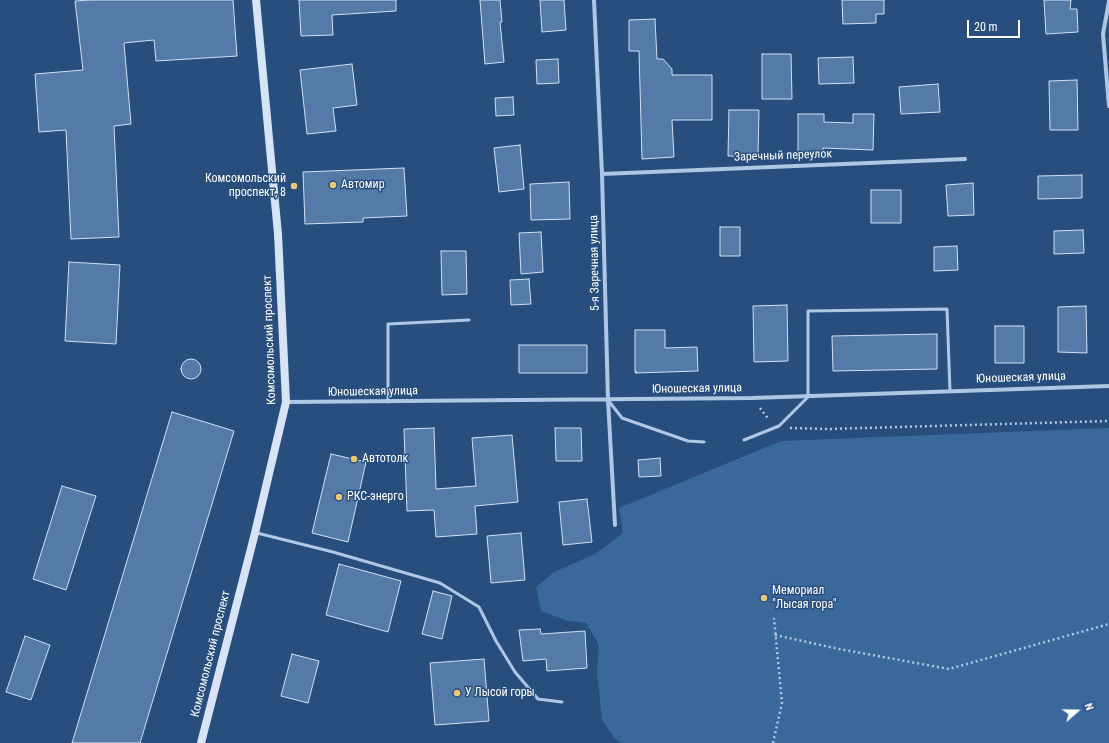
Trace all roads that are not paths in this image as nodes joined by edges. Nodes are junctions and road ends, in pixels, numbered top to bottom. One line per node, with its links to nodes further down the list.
1 (256, 0): 12 (main road, Комсомольский проспект)
2 (594, 0): 6 (street, 5-я Заречная улица)
3 (1109, 1): 4 (street)
4 (1109, 106)
5 (964, 159): 6 (street, Заречный переулок)
6 (602, 174): 11 (street, 5-я Заречная улица)
7 (469, 320): 13 (lane)
8 (1109, 386): 9 (street, Юношеская улица)
9 (950, 391): 10 (street, Юношеская улица); 10 (lane)
10 (808, 397): 11 (street, Юношеская улица); 14 (lane)
11 (608, 400): 13 (street, Юношеская улица); 15 (lane); 16 (street, 5-я Заречная улица)
12 (286, 402): 13 (street, Юношеская улица); 17 (main road, Комсомольский проспект)
13 (388, 402)
14 (744, 440)
15 (704, 442)
16 (615, 525)
17 (255, 533): 18 (lane); 19 (main road, Комсомольский проспект)
18 (562, 702)
19 (201, 743)

